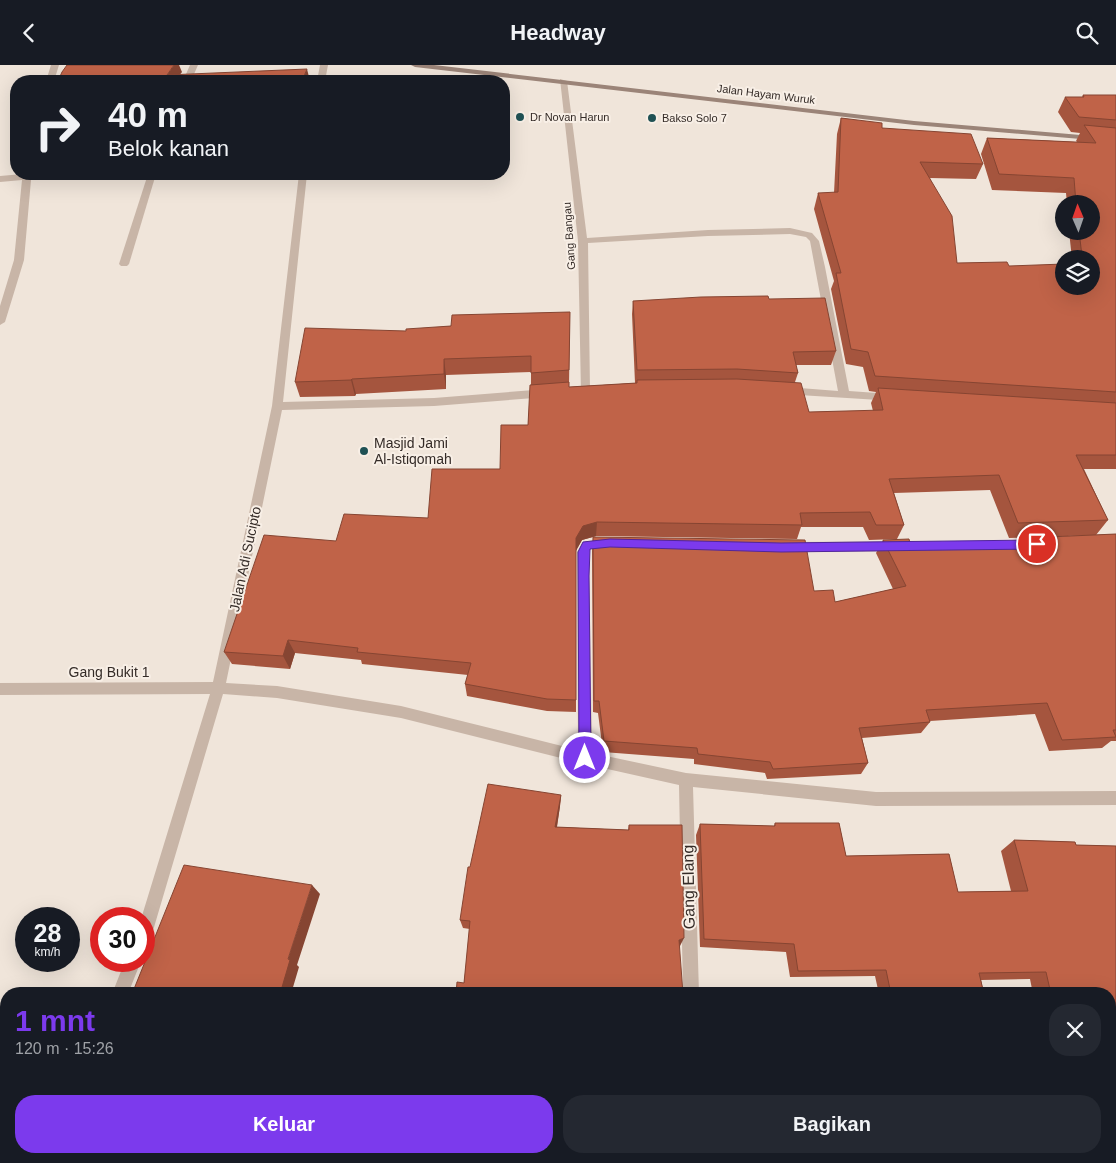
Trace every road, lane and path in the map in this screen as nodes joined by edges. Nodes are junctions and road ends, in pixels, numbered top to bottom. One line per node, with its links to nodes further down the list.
1 (415, 65): 2 (street, Jalan Hayam Wuruk)
2 (508, 75)
3 (510, 75): 4 (street, Jalan Hayam Wuruk)
4 (563, 81): 5 (street, Jalan Hayam Wuruk); 9 (street, Gang Bangau)
5 (1116, 140)
6 (27, 180): 11 (street)
7 (150, 180): 10 (street)
8 (302, 180): 17 (street, Jalan Adi Sucipto)
9 (583, 241): 13 (street, Gang Bangau); 15 (street)
10 (124, 264)
11 (0, 321)
12 (780, 390): 15 (street)
13 (585, 391)
14 (556, 393): 17 (street)
15 (844, 394): 16 (street)
16 (902, 398)
17 (277, 406): 21 (street, Jalan Adi Sucipto)
18 (620, 543): 23 (street)
19 (954, 546): 20 (street)
20 (781, 547)
21 (218, 688): 22 (street, Gang Bukit 1); 23 (street, Gang Bukit 1); 26 (street, Jalan Adi Sucipto)
22 (0, 689)
23 (585, 758): 24 (street, Gang Bukit 1)
24 (686, 780): 25 (street, Gang Bukit 1); 29 (street, Gang Elang)
25 (1116, 798)
26 (152, 907)
27 (129, 972): 28 (street)
28 (123, 987)
29 (691, 987)

